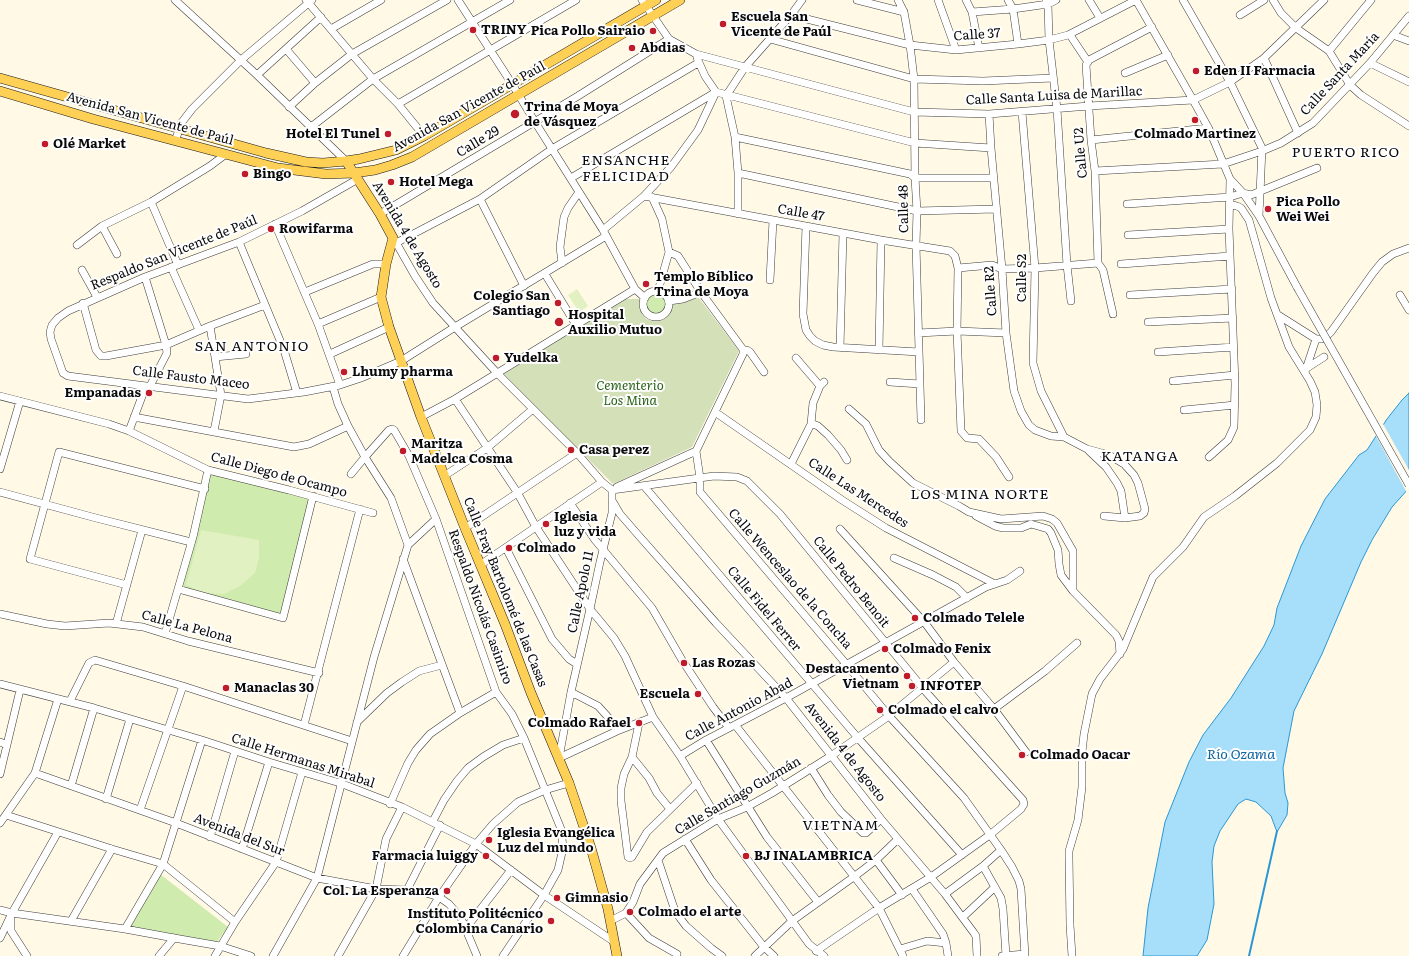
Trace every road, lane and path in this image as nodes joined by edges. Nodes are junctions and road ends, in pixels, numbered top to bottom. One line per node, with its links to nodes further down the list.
1 (175, 0): 56 (street, Avenida 4 de Agosto)
2 (381, 0): 38 (street)
3 (447, 0): 52 (street)
4 (458, 0): 35 (street)
5 (510, 0): 35 (street)
6 (576, 0): 50 (street)
7 (656, 0): 25 (main road, Avenida San Vicente de Paúl)
8 (680, 0): 30 (main road, Avenida San Vicente de Paúl)
9 (802, 0): 31 (street)
10 (857, 0): 27 (street)
11 (898, 0): 27 (street, Calle 48)
12 (938, 0): 49 (street)
13 (966, 0): 28 (street)
14 (1008, 0): 26 (street)
15 (1056, 0): 24 (street)
16 (1089, 0): 34 (street)
17 (1136, 0): 34 (street, Calle 37); 36 (street)
18 (1182, 0): 67 (street)
19 (1264, 0): 29 (street)
20 (1273, 0): 37 (street)
21 (1324, 0): 37 (street, Calle Santa Luisa de Marillac)
22 (1371, 0): 51 (street)
23 (308, 1): 33 (street); 56 (street)
24 (1047, 2): 26 (street); 43 (street)
25 (644, 3): 30 (street, Calle Santa Luisa de Marillac); 70 (main road, Avenida San Vicente de Paúl)
26 (1013, 9): 28 (street); 45 (street)
27 (904, 12): 46 (street, Calle 48)
28 (972, 12): 47 (street)
29 (1240, 15)
30 (653, 16): 41 (street, Calle Santa Luisa de Marillac); 74 (main road, Avenida San Vicente de Paúl)
31 (791, 16): 42 (street); 46 (street, Calle 37)
32 (1409, 16): 40 (street, Calle Santa María)
33 (321, 17): 38 (street); 48 (street)
34 (1100, 18): 39 (street, Calle 37)
35 (472, 22): 50 (street); 65 (street)
36 (1152, 27): 54 (street); 57 (street)
37 (1296, 28): 51 (street); 55 (street, Calle Santa Luisa de Marillac)
38 (331, 29): 52 (street)
39 (1070, 35): 43 (street, Calle 37); 57 (street)
40 (1393, 35): 44 (street); 59 (street, Calle Santa María)
41 (669, 39): 53 (street, Calle Santa Luisa de Marillac); 84 (street, Calle 29)
42 (770, 39): 60 (street); 66 (street)
43 (1049, 40): 45 (street, Calle 37); 64 (street)
44 (1409, 41)
45 (1018, 44): 47 (street, Calle 37)
46 (910, 45): 49 (street, Calle 37); 66 (street, Calle 48)
47 (979, 48): 49 (street, Calle 37)
48 (286, 50): 62 (street); 69 (street)
49 (956, 50)
50 (490, 51): 70 (street); 77 (street)
51 (1329, 51): 71 (street)
52 (352, 54): 65 (street); 69 (street)
53 (696, 54): 58 (street); 60 (street, Calle Santa Luisa de Marillac)
54 (1168, 55): 61 (street); 76 (street)
55 (1264, 58): 67 (street, Calle Santa Luisa de Marillac); 89 (street)
56 (240, 60): 62 (street, Avenida 4 de Agosto); 87 (street)
57 (1088, 62): 78 (street, Calle U2)
58 (698, 63): 73 (street); 96 (street)
59 (1370, 63): 68 (street); 71 (street, Calle Santa María)
60 (745, 67): 75 (street); 81 (street, Calle Santa Luisa de Marillac)
61 (1124, 74)
62 (257, 75): 79 (street, Avenida 4 de Agosto)
63 (0, 78): 87 (main road, Avenida San Vicente de Paúl)
64 (1053, 78): 66 (street); 80 (street)
65 (373, 79): 77 (street); 86 (street)
66 (914, 79): 81 (street, Calle 48)
67 (1230, 82): 76 (street, Calle Santa Luisa de Marillac); 97 (street)
68 (1409, 82)
69 (316, 83): 79 (street)
70 (512, 84): 74 (street); 90 (main road, Avenida San Vicente de Paúl)
71 (1350, 85): 85 (street); 89 (street, Calle Santa María)
72 (0, 91): 93 (main road, Avenida San Vicente de Paúl)
73 (716, 92): 75 (street); 105 (street); 112 (street, Calle Fausto Maceo)
74 (519, 95): 84 (street); 104 (main road, Avenida San Vicente de Paúl)
75 (726, 96): 91 (street); 94 (street)
76 (1193, 100): 78 (street, Calle Santa Luisa de Marillac); 88 (street)
77 (398, 104): 90 (street)
78 (1089, 106): 80 (street, Calle Santa Luisa de Marillac); 92 (street, Calle U2)
79 (289, 107): 86 (street, Avenida 4 de Agosto)
80 (1057, 110): 82 (street, Calle Santa Luisa de Marillac); 144 (street)
81 (914, 112): 83 (street, Calle Santa Luisa de Marillac); 94 (street, Calle 48)
82 (1022, 112): 83 (street, Calle Santa Luisa de Marillac); 147 (street, Calle S2)
83 (990, 114): 95 (street, Calle R2)
84 (535, 122): 96 (street); 120 (street, Calle 29)
85 (1409, 126)
86 (311, 127): 99 (street, Avenida 4 de Agosto)
87 (180, 128): 93 (street); 99 (main road, Avenida San Vicente de Paúl)
88 (1208, 128): 92 (street); 100 (street)
89 (1298, 133): 97 (street, Calle Santa María)
90 (424, 136): 99 (main road, Avenida San Vicente de Paúl)
91 (735, 137): 103 (street); 106 (street)
92 (1092, 140): 102 (street, Calle U2)
93 (175, 141): 98 (main road, Avenida San Vicente de Paúl)
94 (915, 144): 95 (street); 106 (street, Calle 48)
95 (991, 148): 107 (street, Calle R2)
96 (552, 149): 105 (street); 114 (street)
97 (1262, 151): 100 (street, Calle Santa María); 109 (street)
98 (226, 154): 104 (main road, Avenida San Vicente de Paúl); 116 (street)
99 (346, 161): 104 (main road, Avenida 4 de Agosto)
100 (1223, 164): 102 (street, Calle Santa María); 108 (street)
101 (1317, 168): 109 (street)
102 (1095, 171): 141 (street, Calle U2)
103 (738, 173): 119 (street); 121 (street)
104 (356, 176): 120 (main road, Avenida 4 de Agosto); 124 (street, Respaldo San Vicente de Paúl)
105 (571, 178): 110 (street)
106 (915, 178): 107 (street); 119 (street, Calle 48)
107 (994, 178): 118 (street, Calle R2)
108 (1230, 179): 111 (street); 115 (street)
109 (1260, 191): 111 (street); 122 (street)
110 (579, 192): 128 (street); 140 (street)
111 (1243, 193): 115 (street); 122 (street)
112 (644, 196): 113 (street, Calle 47); 128 (street, Calle Fausto Maceo)
113 (652, 197): 121 (street, Calle 47); 137 (street)
114 (480, 199): 131 (street); 153 (street)
115 (1230, 201): 117 (street); 127 (street); 170 (street)
116 (151, 202): 125 (street); 145 (street)
117 (1127, 204)
118 (996, 209): 119 (street); 148 (street, Calle R2)
119 (917, 211): 135 (street, Calle 48)
120 (380, 214): 131 (main road, Avenida 4 de Agosto)
121 (738, 214): 123 (street, Calle 47)
122 (1259, 216): 240 (street, bridge)
123 (773, 220): 126 (street, Calle 47); 152 (street)
124 (275, 224): 133 (street, Respaldo San Vicente de Paúl); 157 (street)
125 (102, 226): 134 (street); 138 (street)
126 (806, 226): 129 (street, Calle 47); 185 (street)
127 (1229, 229): 130 (street); 139 (street)
128 (605, 233): 140 (street, Calle Fausto Maceo); 154 (street)
129 (843, 233): 132 (street, Calle 47); 185 (street)
130 (1128, 235)
131 (394, 240): 142 (main road, Calle Fray Bartolomé de las Casas); 177 (street, Avenida 4 de Agosto)
132 (881, 240): 135 (street, Calle 47); 187 (street)
133 (239, 242): 145 (street, Respaldo San Vicente de Paúl); 167 (street)
134 (77, 245)
135 (916, 245): 146 (street, Calle 47); 180 (street, Calle 48)
136 (1409, 248): 182 (street)
137 (669, 252): 156 (street); 158 (street)
138 (117, 254)
139 (1230, 256): 143 (street); 155 (street)
140 (562, 263): 150 (street, Calle Fausto Maceo)
141 (1098, 263): 144 (street); 169 (street, Calle U2)
142 (386, 264): 157 (street); 162 (main road, Calle Fray Bartolomé de las Casas)
143 (1121, 264)
144 (1067, 265): 147 (street); 165 (street)
145 (174, 266): 151 (street, Respaldo San Vicente de Paúl); 178 (street)
146 (958, 268): 148 (street); 179 (street)
147 (1035, 268): 148 (street); 224 (street, Calle S2)
148 (1002, 269): 181 (street, Calle R2)
149 (82, 270): 161 (street)
150 (545, 274): 153 (street, Calle Fausto Maceo); 174 (street)
151 (145, 277): 161 (street, Respaldo San Vicente de Paúl); 183 (street)
152 (770, 280)
153 (524, 286): 177 (street, Calle Fausto Maceo)
154 (635, 289): 163 (street); 174 (street)
155 (1232, 289): 159 (street); 171 (street)
156 (658, 291): 163 (street); 164 (street)
157 (305, 292): 173 (street)
158 (701, 292): 164 (street); 186 (street)
159 (1130, 295)
160 (1400, 295): 168 (street)
161 (97, 297): 166 (street, Respaldo San Vicente de Paúl)
162 (382, 297): 173 (street); 176 (main road, Calle Fray Bartolomé de las Casas)
163 (645, 298): 164 (street)
164 (668, 301)
165 (1071, 301)
166 (83, 303): 183 (street); 200 (street, Respaldo San Vicente de Paúl)
167 (265, 305): 175 (street); 207 (street)
168 (1409, 310)
169 (1113, 314)
170 (1278, 315): 182 (street); 196 (street)
171 (1233, 318): 172 (street); 184 (street)
172 (1148, 322)
173 (318, 324): 191 (street)
174 (576, 325): 198 (street)
175 (210, 326): 178 (street); 192 (street)
176 (389, 327): 191 (street); 195 (main road, Calle Fray Bartolomé de las Casas)
177 (455, 327): 195 (street, Calle Fausto Maceo); 198 (street, Avenida 4 de Agosto)
178 (199, 330): 183 (street)
179 (957, 330): 180 (street); 181 (street); 237 (street)
180 (918, 332): 188 (street, Calle 48)
181 (1006, 333): 224 (street, Calle R2)
182 (1316, 339): 196 (street)
183 (166, 345): 205 (street)
184 (1234, 347): 189 (street); 199 (street)
185 (840, 348): 187 (street)
186 (743, 350): 197 (street); 216 (street)
187 (879, 350): 188 (street)
188 (919, 352): 203 (street, Calle 48)
189 (1158, 352)
190 (246, 354): 192 (street)
191 (330, 354): 204 (street)
192 (215, 357): 208 (street)
193 (1324, 357): 196 (street)
194 (796, 358): 220 (street)
195 (401, 361): 204 (street, Calle Fausto Maceo); 218 (main road, Calle Fray Bartolomé de las Casas)
196 (1306, 370): 280 (street)
197 (764, 372)
198 (497, 373): 210 (street); 214 (street, Avenida 4 de Agosto)
199 (1235, 375): 201 (street); 212 (street)
200 (68, 376): 205 (street, Calle Fausto Maceo)
201 (1173, 380)
202 (890, 382): 203 (street)
203 (920, 384): 219 (street, Calle 48)
204 (340, 385): 206 (street, Calle Fausto Maceo)
205 (150, 386): 208 (street, Calle Fausto Maceo); 217 (street)
206 (333, 387): 207 (street, Calle Fausto Maceo); 221 (street)
207 (297, 393): 208 (street, Calle Fausto Maceo)
208 (221, 395): 223 (street)
209 (0, 396): 211 (street, Calle Diego de Ocampo)
210 (455, 399): 218 (street); 225 (street)
211 (20, 401): 222 (street, Calle Diego de Ocampo); 233 (street)
212 (1235, 405): 215 (street); 230 (street)
213 (849, 409): 251 (street)
214 (533, 410): 225 (street); 228 (street, Avenida 4 de Agosto)
215 (1184, 410)
216 (715, 412): 227 (street); 232 (street, Calle Las Mercedes)
217 (134, 417): 222 (street); 223 (street)
218 (421, 417): 236 (main road, Calle Fray Bartolomé de las Casas)
219 (921, 420)
220 (811, 424): 231 (street); 232 (street)
221 (348, 426): 223 (street); 229 (street)
222 (129, 430): 234 (street, Calle Diego de Ocampo)
223 (214, 432)
224 (1064, 437): 226 (street, Calle R2)
225 (487, 448): 236 (street); 245 (street)
226 (1087, 449): 254 (street); 254 (street)
227 (696, 451): 238 (street, Calle Wenceslao de la Concha); 243 (street)
228 (577, 453): 239 (street, Avenida 4 de Agosto); 245 (street)
229 (365, 457): 235 (street); 255 (street, Respaldo Nicolás Casimiro); 261 (street)
230 (1209, 457)
231 (848, 460)
232 (791, 464): 268 (street, Calle Las Mercedes)
233 (0, 469)
234 (208, 470): 242 (street); 246 (street, Calle Diego de Ocampo)
235 (351, 474)
236 (444, 476): 257 (main road, Calle Fray Bartolomé de las Casas)
237 (1009, 477)
238 (700, 478): 241 (street, Calle Pedro Benoit); 279 (street, Calle Pedro Benoit); 283 (street, Calle Wenceslao de la Concha)
239 (602, 482): 243 (street, Avenida 4 de Agosto); 248 (street)
240 (1409, 484)
241 (644, 486): 243 (street, Calle Pedro Benoit); 287 (street, Calle Fidel Ferrer)
242 (205, 488): 249 (street); 260 (street)
243 (612, 490): 247 (street, Calle Apolo 11)
244 (0, 492): 249 (street)
245 (517, 492): 256 (street); 257 (street)
246 (313, 496): 250 (street, Calle Diego de Ocampo); 270 (street)
247 (613, 502): 263 (street, Calle Apolo 11); 293 (street, Avenida 4 de Agosto)
248 (570, 503): 256 (street); 263 (street)
249 (44, 504): 259 (street); 269 (street)
250 (360, 509): 252 (street, Calle Diego de Ocampo); 285 (street)
251 (968, 512): 271 (street); 271 (street)
252 (373, 513)
253 (1104, 516): 254 (street)
254 (1125, 518)
255 (436, 519): 261 (street); 291 (street, Respaldo Nicolás Casimiro)
256 (536, 527): 262 (street); 273 (street)
257 (465, 528): 266 (main road, Calle Fray Bartolomé de las Casas)
258 (840, 529): 275 (street)
259 (142, 530): 260 (street); 269 (street)
260 (191, 542): 270 (street)
261 (408, 545): 265 (street)
262 (506, 548): 266 (street); 282 (street)
263 (603, 549): 273 (street, Calle Apolo 11); 305 (street)
264 (894, 558): 272 (street)
265 (403, 559): 284 (street); 302 (street)
266 (480, 565): 320 (main road, Calle Fray Bartolomé de las Casas)
267 (1020, 571): 268 (street, Calle Antonio Abad)
268 (995, 584): 272 (street, Calle Antonio Abad)
269 (127, 585): 276 (street)
270 (178, 589): 277 (street)
271 (1073, 590): 280 (street)
272 (966, 598): 275 (street, Calle Antonio Abad)
273 (590, 609): 282 (street, Calle Apolo 11); 300 (street)
274 (0, 614): 276 (street, Calle La Pelona)
275 (924, 623): 279 (street, Calle Antonio Abad); 281 (street)
276 (116, 624): 277 (street, Calle La Pelona)
277 (165, 634): 285 (street, Calle La Pelona)
278 (1077, 643): 297 (street)
279 (886, 644): 283 (street, Calle Antonio Abad); 289 (street, Calle Pedro Benoit)
280 (1120, 654): 413 (street)
281 (954, 662): 289 (street, Calle Santiago Guzmán); 297 (street)
282 (577, 664): 292 (street, Calle Apolo 11)
283 (847, 665): 287 (street, Calle Antonio Abad); 299 (street, Calle Wenceslao de la Concha)
284 (442, 666): 298 (street); 302 (street)
285 (319, 673): 304 (street)
286 (0, 684): 290 (street, Calle Hermanas Mirabal)
287 (812, 684): 293 (street, Calle Antonio Abad); 309 (street, Calle Fidel Ferrer)
288 (182, 686): 295 (street); 304 (street); 306 (street)
289 (923, 688): 299 (street, Calle Santiago Guzmán); 346 (street, Calle Pedro Benoit)
290 (20, 690): 294 (street, Calle Hermanas Mirabal); 314 (street)
291 (496, 692): 298 (street); 308 (street, Respaldo Nicolás Casimiro)
292 (571, 692): 307 (street); 320 (street, Calle Apolo 11)
293 (786, 698): 305 (street, Calle Antonio Abad); 318 (street, Avenida 4 de Agosto)
294 (58, 699): 295 (street, Calle Hermanas Mirabal); 323 (street)
295 (70, 702): 296 (street, Calle Hermanas Mirabal)
296 (94, 708): 301 (street, Calle Hermanas Mirabal); 329 (street)
297 (994, 709): 316 (street)
298 (460, 713): 333 (street)
299 (889, 716): 309 (street, Calle Santiago Guzmán); 346 (street, Calle Wenceslao de la Concha)
300 (653, 717): 303 (street); 317 (street)
301 (130, 719): 306 (street, Calle Hermanas Mirabal); 332 (street)
302 (357, 722): 312 (street)
303 (639, 723): 307 (street); 319 (street)
304 (304, 725): 312 (street)
305 (732, 727): 311 (street, Calle Antonio Abad); 330 (street)
306 (168, 730): 310 (street, Calle Hermanas Mirabal); 337 (street)
307 (617, 731): 320 (street)
308 (524, 738): 331 (street, Respaldo Nicolás Casimiro); 341 (street)
309 (858, 738): 318 (street, Calle Santiago Guzmán); 354 (street, Calle Fidel Ferrer)
310 (202, 740): 315 (street, Calle Hermanas Mirabal); 343 (street)
311 (706, 740): 317 (street, Calle Antonio Abad); 335 (street)
312 (352, 741): 326 (street)
313 (0, 742): 314 (street)
314 (7, 745): 325 (street)
315 (235, 751): 321 (street, Calle Hermanas Mirabal); 347 (street)
316 (1026, 752)
317 (680, 756): 328 (street)
318 (831, 756): 322 (street, Calle Santiago Guzmán); 340 (street, Avenida 4 de Agosto)
319 (632, 757): 336 (street); 336 (street)
320 (559, 758): 327 (main road, Calle Fray Bartolomé de las Casas)
321 (269, 762): 324 (street, Calle Hermanas Mirabal); 352 (street)
322 (810, 768): 330 (street, Calle Santiago Guzmán); 340 (street)
323 (35, 772): 329 (street, Avenida del Sur); 338 (street)
324 (302, 772): 326 (street, Calle Hermanas Mirabal); 357 (street)
325 (0, 774)
326 (340, 783): 333 (street, Calle Hermanas Mirabal); 363 (street)
327 (569, 783): 331 (street); 379 (main road, Calle Fray Bartolomé de las Casas)
328 (697, 783): 336 (street); 339 (street)
329 (72, 786): 332 (street, Avenida del Sur)
330 (784, 786): 335 (street, Calle Santiago Guzmán); 361 (street)
331 (545, 790): 350 (street); 369 (street, Respaldo Nicolás Casimiro)
332 (106, 799): 337 (street, Avenida del Sur)
333 (390, 804): 334 (street, Calle Hermanas Mirabal)
334 (402, 807): 341 (street, Calle Hermanas Mirabal); 365 (street)
335 (747, 807): 339 (street, Calle Santiago Guzmán); 372 (street)
336 (670, 809)
337 (140, 810): 343 (street, Avenida del Sur)
338 (6, 815): 342 (street); 345 (street)
339 (718, 819): 348 (street, Calle Santiago Guzmán); 380 (street)
340 (881, 819): 349 (street, Avenida 4 de Agosto)
341 (433, 821): 344 (street, Calle Hermanas Mirabal)
342 (0, 823)
343 (176, 823): 347 (street, Avenida del Sur); 358 (street)
344 (440, 825): 350 (street, Calle Hermanas Mirabal); 367 (street)
345 (58, 832): 351 (street); 375 (street)
346 (991, 834): 353 (street, Calle Wenceslao de la Concha); 354 (street)
347 (210, 837): 352 (street, Avenida del Sur)
348 (685, 839): 355 (street, Calle Santiago Guzmán); 389 (street)
349 (898, 839): 356 (street); 362 (street, Avenida 4 de Agosto)
350 (476, 844): 360 (street, Calle Hermanas Mirabal); 371 (street)
351 (112, 849): 358 (street); 378 (street)
352 (242, 849): 357 (street, Avenida del Sur)
353 (1001, 850): 359 (street); 393 (street, Calle Wenceslao de la Concha)
354 (962, 855): 362 (street)
355 (658, 860): 376 (street, Calle Santiago Guzmán); 404 (street)
356 (876, 860): 361 (street); 370 (street)
357 (276, 862): 363 (street, Avenida del Sur); 381 (street)
358 (163, 864): 381 (street); 383 (street)
359 (983, 866): 364 (street); 368 (street)
360 (511, 870): 369 (street, Calle Hermanas Mirabal); 382 (street)
361 (855, 876): 372 (street); 373 (street)
362 (931, 877): 366 (street); 368 (street, Avenida 4 de Agosto)
363 (316, 878): 365 (street, Avenida del Sur); 398 (street)
364 (995, 887): 377 (street); 412 (street)
365 (376, 889): 367 (street, Avenida del Sur); 399 (street)
366 (912, 889): 370 (street); 387 (street)
367 (407, 890): 371 (street, Avenida del Sur)
368 (945, 894): 377 (street, Avenida 4 de Agosto)
369 (544, 895): 386 (street, Calle Hermanas Mirabal); 402 (street, Respaldo Nicolás Casimiro)
370 (902, 895): 373 (street)
371 (439, 897): 382 (street); 400 (street)
372 (818, 902): 380 (street)
373 (879, 908): 390 (street); 391 (street)
374 (0, 910): 375 (street)
375 (12, 913): 378 (street); 384 (street); 394 (street)
376 (626, 913): 379 (street); 392 (street)
377 (963, 917): 410 (street, Avenida 4 de Agosto)
378 (70, 921): 383 (street)
379 (610, 921): 386 (main road, Calle Fray Bartolomé de las Casas)
380 (792, 921): 389 (street); 391 (street)
381 (235, 922): 388 (street)
382 (466, 928): 401 (street)
383 (125, 929): 385 (street)
384 (0, 938)
385 (174, 938): 388 (street); 395 (street)
386 (613, 941): 403 (main road, Calle Fray Bartolomé de las Casas)
387 (946, 943): 390 (street); 409 (street)
388 (220, 946): 396 (street); 397 (street)
389 (764, 946): 405 (street); 406 (street)
390 (900, 949): 408 (street)
391 (816, 951): 407 (street)
392 (677, 954)
393 (1025, 955): 412 (street)
394 (27, 956)
395 (159, 956)
396 (215, 956)
397 (251, 956)
398 (273, 956)
399 (338, 956)
400 (403, 956)
401 (477, 956)
402 (503, 956)
403 (617, 956)
404 (722, 956)
405 (755, 956)
406 (774, 956)
407 (824, 956)
408 (903, 956)
409 (948, 956)
410 (977, 956)
411 (1002, 956): 412 (street)
412 (1006, 956)
413 (1072, 956)

